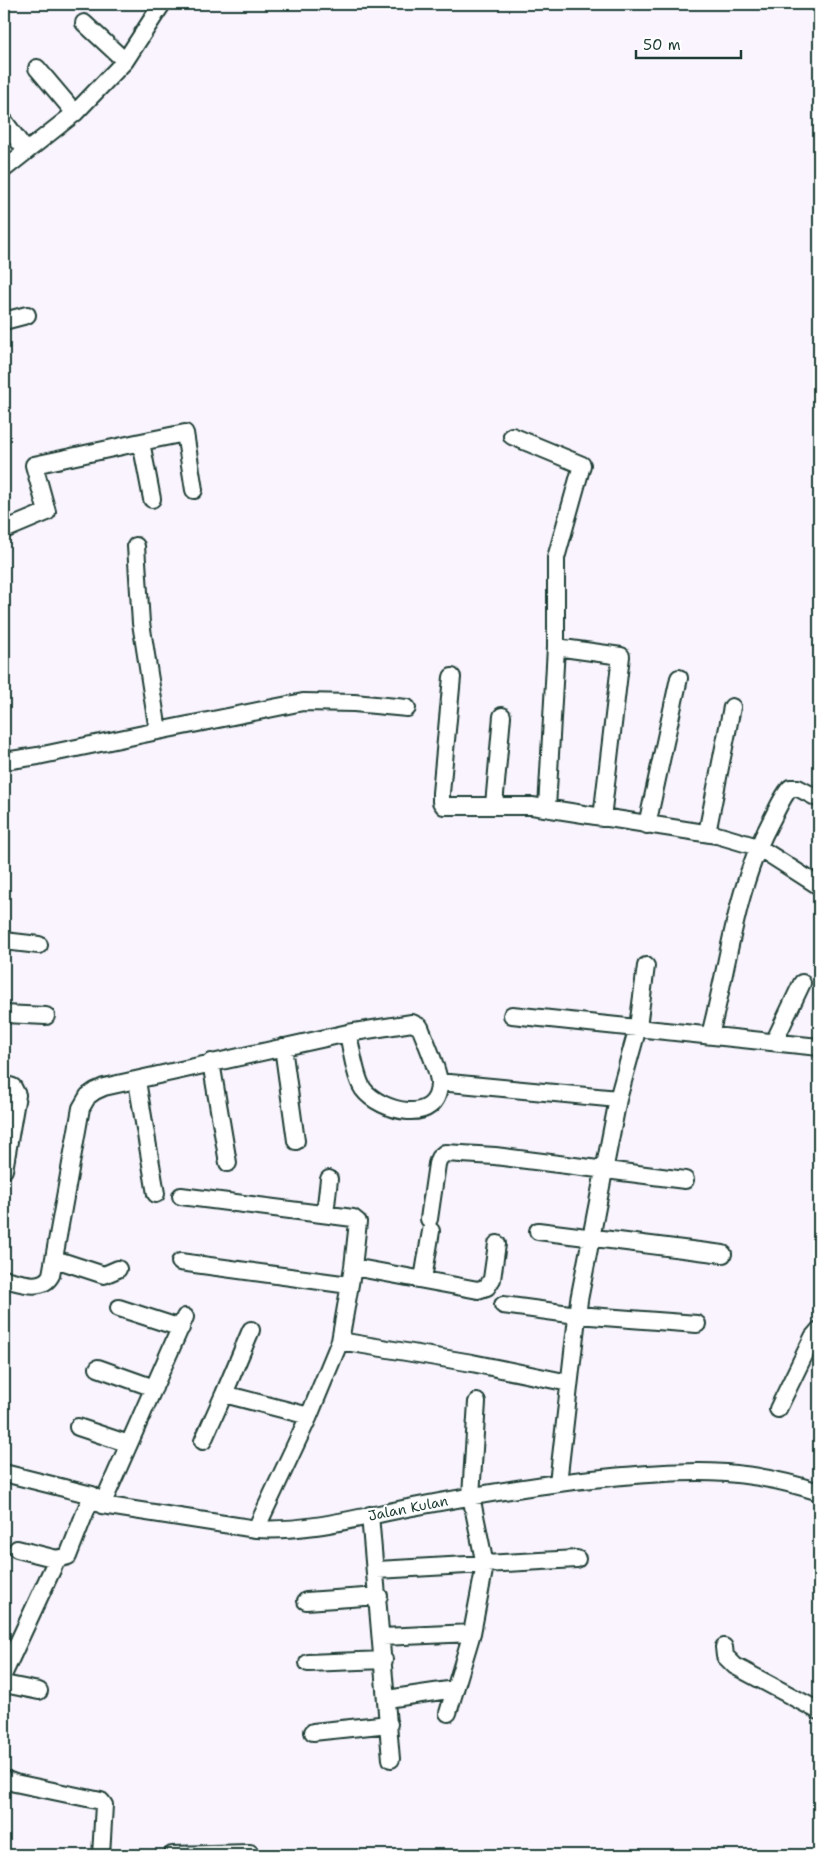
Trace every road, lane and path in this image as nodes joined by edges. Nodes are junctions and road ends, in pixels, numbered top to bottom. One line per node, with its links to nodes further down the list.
1 (162, 4): 3 (street)
2 (84, 23): 3 (street)
3 (125, 61): 5 (street)
4 (37, 68): 5 (street)
5 (75, 113): 7 (street)
6 (4, 121): 7 (street)
7 (26, 151): 8 (street)
8 (4, 169)
9 (27, 315): 10 (street)
10 (4, 321)
11 (512, 436): 17 (street)
12 (141, 442): 13 (street); 14 (street); 15 (street)
13 (194, 490)
14 (152, 499)
15 (4, 530)
16 (136, 546): 23 (street)
17 (556, 647): 27 (street); 28 (street)
18 (452, 677): 26 (street)
19 (679, 678): 29 (street)
20 (732, 707): 30 (street)
21 (407, 708): 23 (street)
22 (502, 716): 26 (street)
23 (158, 731): 24 (street)
24 (4, 761)
25 (819, 799): 31 (street)
26 (494, 805): 27 (street)
27 (547, 808): 28 (street)
28 (602, 818): 29 (street)
29 (647, 825): 30 (street)
30 (707, 833): 31 (street)
31 (758, 847): 32 (street); 42 (street)
32 (819, 886)
33 (4, 940): 34 (street)
34 (39, 945)
35 (646, 966): 40 (street)
36 (802, 983): 43 (street)
37 (4, 1014): 38 (street)
38 (46, 1016)
39 (512, 1016): 40 (street)
40 (638, 1027): 42 (street); 50 (street)
41 (348, 1033): 44 (street); 48 (street); 48 (street)
42 (710, 1035): 43 (street)
43 (774, 1042): 45 (street)
44 (283, 1047): 46 (street); 51 (street)
45 (819, 1047)
46 (211, 1062): 47 (street); 52 (street)
47 (137, 1081): 57 (street); 64 (street)
48 (439, 1082): 50 (street)
49 (4, 1084): 54 (street)
50 (618, 1099): 53 (street)
51 (296, 1140)
52 (228, 1163)
53 (604, 1169): 56 (street); 61 (street); 69 (street)
54 (4, 1170)
55 (329, 1178): 59 (street)
56 (685, 1180)
57 (156, 1194)
58 (181, 1196): 59 (street)
59 (325, 1214): 66 (street)
60 (538, 1231): 61 (street)
61 (592, 1238): 63 (street); 73 (street)
62 (497, 1244): 69 (street)
63 (723, 1254)
64 (55, 1259): 67 (street); 68 (street)
65 (180, 1262): 70 (street)
66 (353, 1267): 69 (street); 70 (street)
67 (118, 1270)
68 (4, 1279)
69 (423, 1279)
70 (349, 1285): 77 (street)
71 (503, 1305): 73 (street)
72 (119, 1308): 80 (street)
73 (578, 1315): 74 (street); 79 (street)
74 (697, 1324)
75 (251, 1330): 81 (street)
76 (819, 1330): 83 (street)
77 (340, 1341): 79 (street); 84 (street)
78 (98, 1368): 80 (street)
79 (569, 1383): 89 (street)
80 (154, 1388): 87 (street)
81 (224, 1394): 84 (street); 86 (street)
82 (477, 1402): 91 (street)
83 (778, 1409)
84 (309, 1416): 94 (street)
85 (78, 1427): 87 (street)
86 (203, 1441)
87 (129, 1444): 92 (street)
88 (4, 1473): 92 (street, Jalan Kulan)
89 (558, 1482): 90 (street, Jalan Kulan); 91 (street, Jalan Kulan)
90 (819, 1492)
91 (472, 1496): 93 (street, Jalan Kulan); 98 (street)
92 (97, 1500): 94 (street, Jalan Kulan); 96 (street)
93 (370, 1515): 94 (street, Jalan Kulan); 99 (street)
94 (256, 1529)
95 (17, 1549): 96 (street)
96 (57, 1559): 107 (street)
97 (577, 1559): 98 (street)
98 (485, 1565): 99 (street); 102 (street)
99 (377, 1570): 100 (street)
100 (379, 1596): 101 (street); 103 (street)
101 (306, 1601)
102 (472, 1633): 103 (street); 109 (street)
103 (382, 1637): 105 (street)
104 (724, 1648): 112 (street)
105 (384, 1660): 106 (street); 111 (street)
106 (308, 1663)
107 (4, 1672)
108 (4, 1684): 110 (street)
109 (455, 1689): 111 (street); 113 (street)
110 (39, 1691)
111 (387, 1700): 114 (street)
112 (819, 1711)
113 (448, 1712)
114 (389, 1724): 115 (street); 116 (street)
115 (313, 1732)
116 (391, 1759)
117 (4, 1778): 119 (street)
118 (242, 1854): 120 (street)
119 (101, 1855)
120 (172, 1855)

